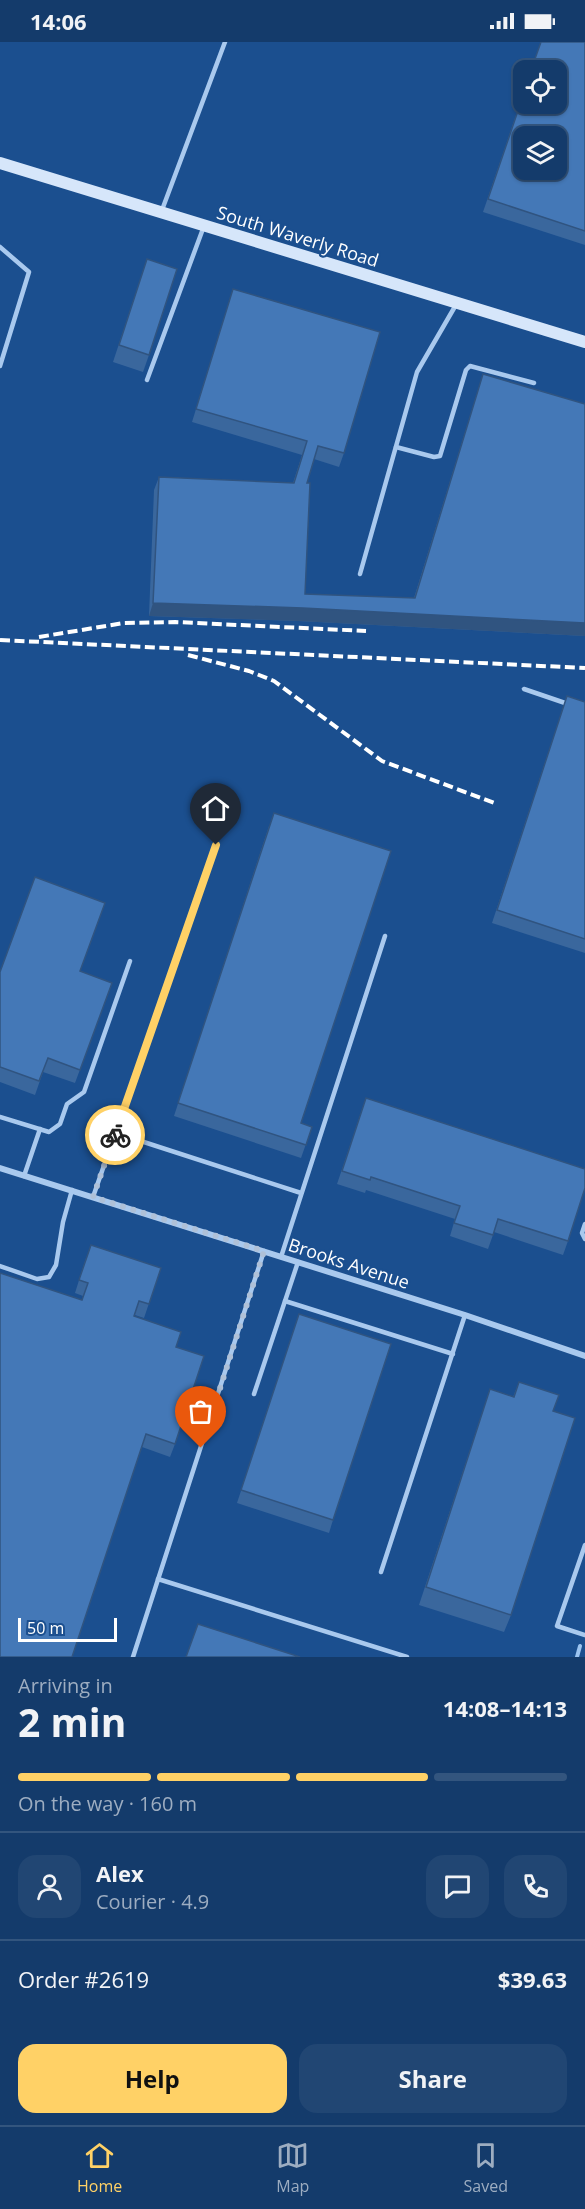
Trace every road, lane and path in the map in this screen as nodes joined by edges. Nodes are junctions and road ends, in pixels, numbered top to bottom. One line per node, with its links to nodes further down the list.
1 (225, 42): 3 (lane)
2 (0, 163): 3 (main road, South Waverly Road)
3 (162, 213): 4 (main road, South Waverly Road)
4 (204, 226): 6 (main road, South Waverly Road); 9 (lane)
5 (0, 247): 8 (lane)
6 (457, 303): 7 (main road, South Waverly Road); 11 (lane)
7 (585, 342)
8 (0, 366)
9 (147, 380)
10 (534, 384): 11 (lane)
11 (396, 447): 12 (lane)
12 (360, 574)
13 (524, 689): 14 (lane)
14 (575, 706)
15 (216, 845): 20 (lane)
16 (385, 936): 24 (lane)
17 (130, 961): 19 (lane)
18 (0, 1117): 19 (lane)
19 (40, 1129): 22 (lane)
20 (116, 1133): 24 (lane); 25 (lane)
21 (0, 1168): 22 (street, Brooks Avenue)
22 (24, 1176): 23 (street, Brooks Avenue)
23 (72, 1190): 25 (street, Brooks Avenue); 31 (lane)
24 (302, 1193): 29 (lane)
25 (93, 1197): 28 (street, Brooks Avenue)
26 (585, 1224): 27 (lane)
27 (585, 1239)
28 (264, 1251): 29 (street, Brooks Avenue); 39 (lane)
29 (281, 1257): 30 (street, Brooks Avenue)
30 (298, 1262): 32 (lane); 33 (street, Brooks Avenue)
31 (0, 1266)
32 (285, 1301): 34 (lane); 36 (lane)
33 (465, 1315): 34 (lane); 35 (street, Brooks Avenue)
34 (453, 1354): 38 (lane)
35 (585, 1356)
36 (254, 1394)
37 (585, 1545): 40 (lane)
38 (381, 1572)
39 (158, 1579): 41 (lane); 42 (lane)
40 (585, 1635)
41 (133, 1657)
42 (407, 1657)

